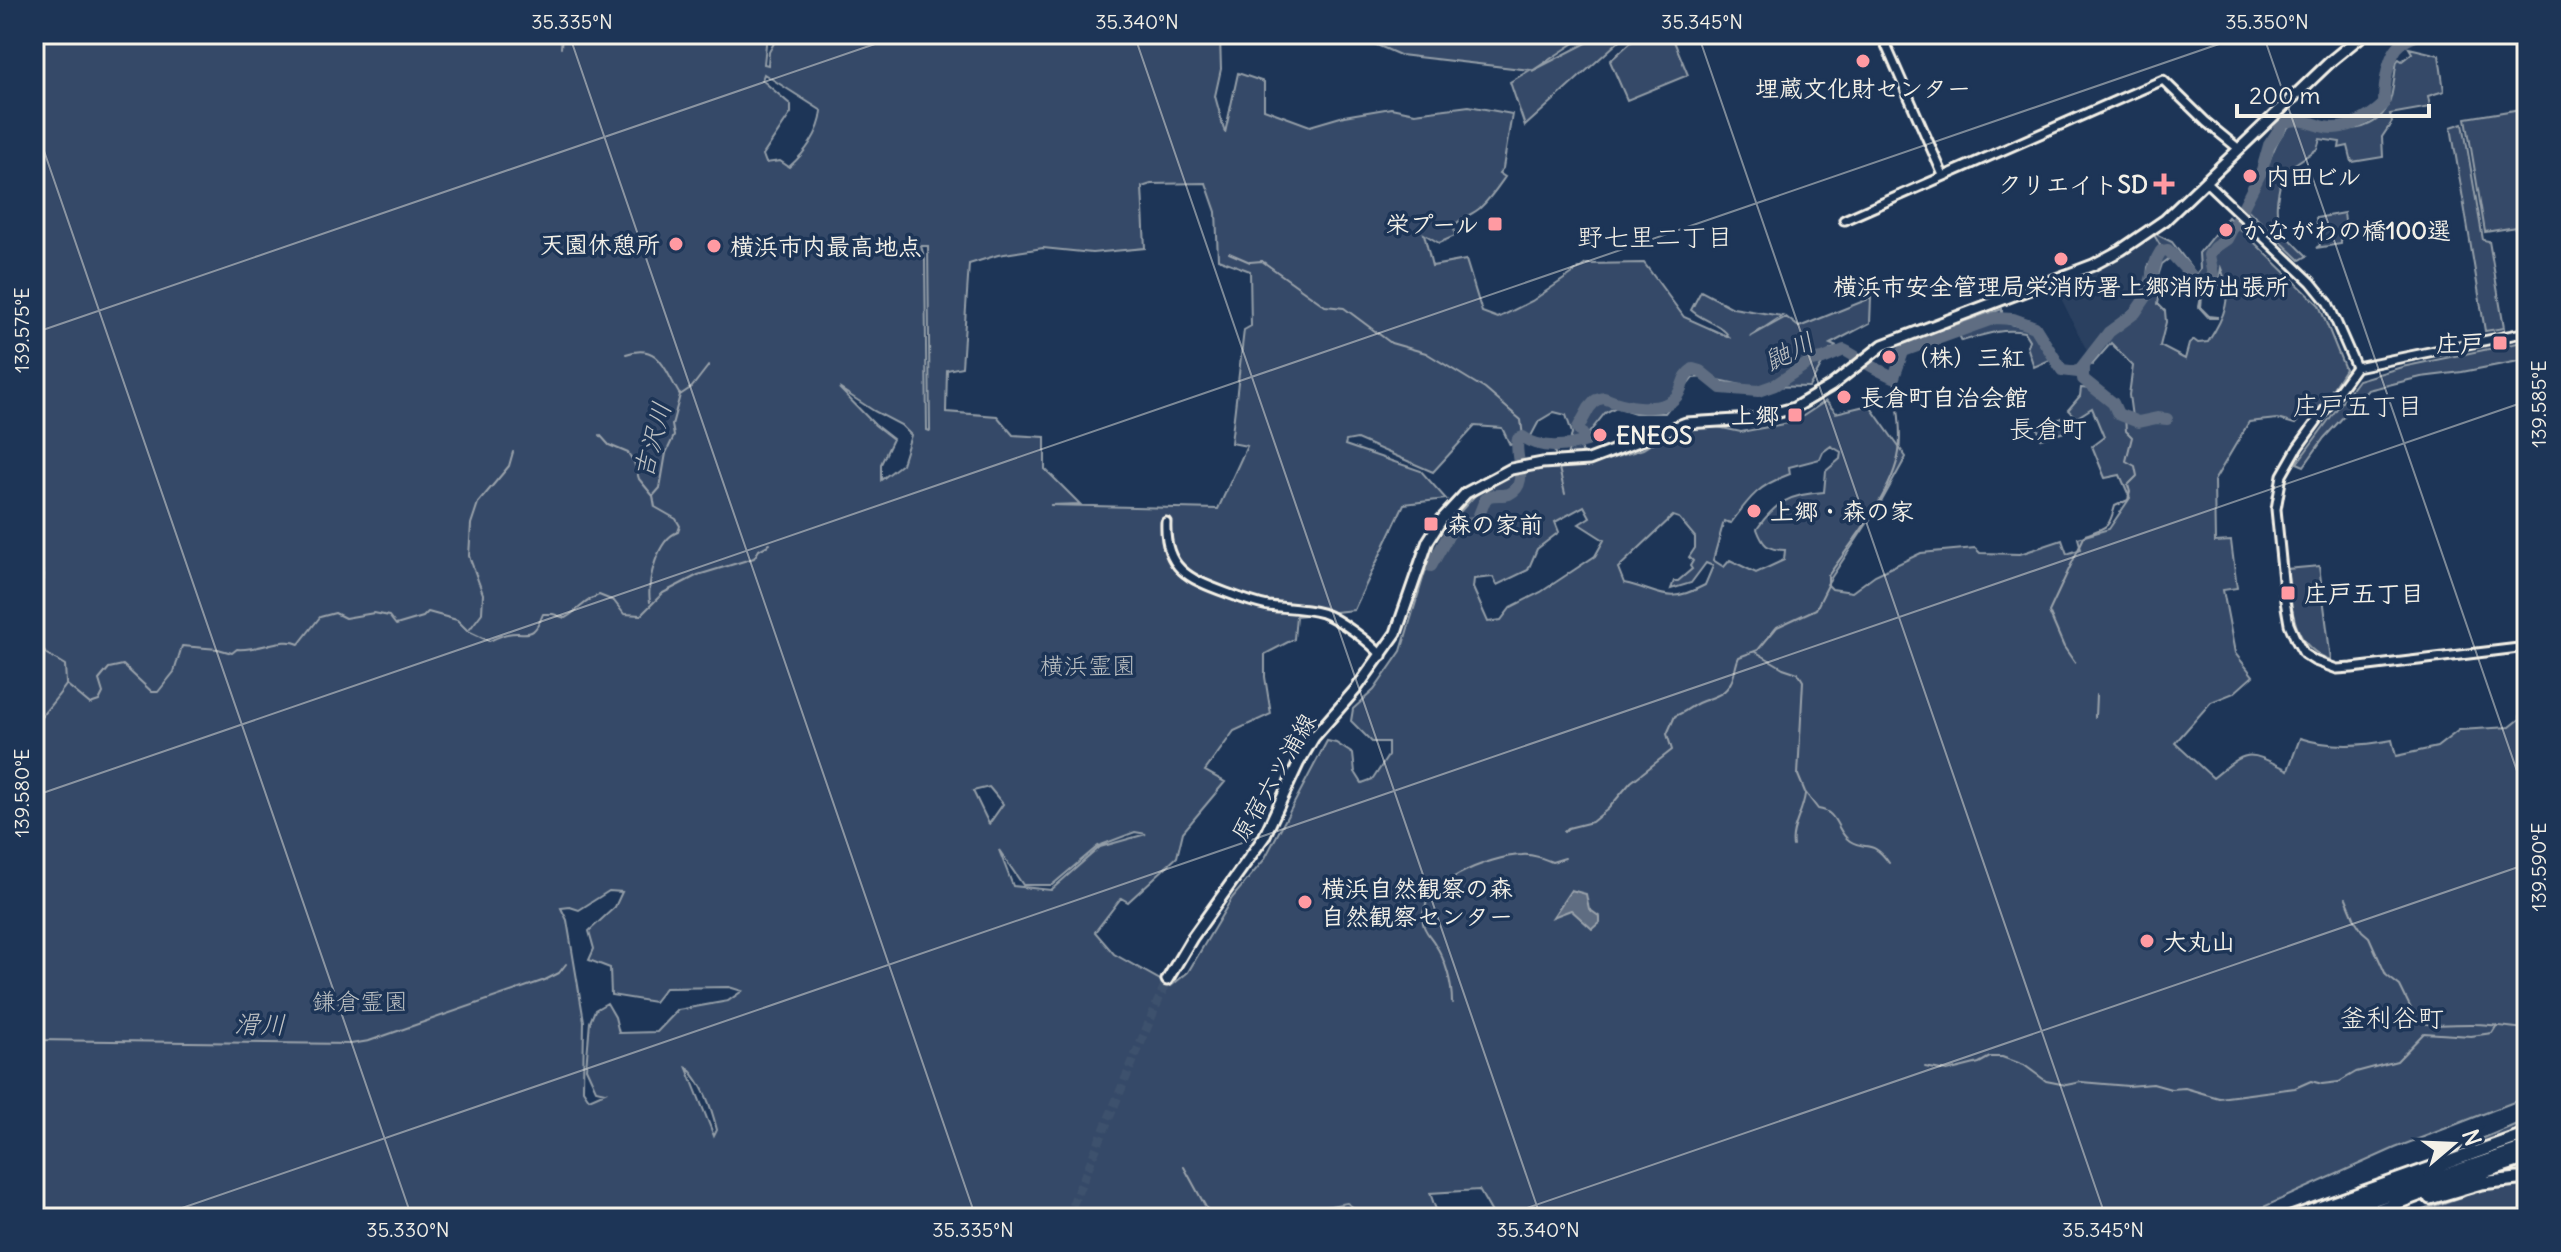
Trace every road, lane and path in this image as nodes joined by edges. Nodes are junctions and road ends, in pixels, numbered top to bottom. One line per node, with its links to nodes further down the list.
1 (1881, 34): 4 (street)
2 (2364, 34): 3 (main road, 原宿六ツ浦線)
3 (2239, 149): 4 (street); 5 (main road, 原宿六ツ浦線)
4 (1943, 175): 6 (street)
5 (2205, 181): 8 (street); 11 (main road, 原宿六ツ浦線)
6 (1844, 220)
7 (2527, 332): 8 (street)
8 (2356, 367): 10 (street)
9 (1166, 522): 11 (street)
10 (2527, 647)
11 (1382, 656): 12 (main road, 原宿六ツ浦線)
12 (1167, 980)
13 (2527, 1134): 19 (highway)
14 (2527, 1147): 20 (highway)
15 (2527, 1158): 21 (highway)
16 (2527, 1178): 22 (highway)
17 (1797, 1218): 18 (highway)
18 (1811, 1218)
19 (2291, 1218)
20 (2319, 1218)
21 (2357, 1218)
22 (2373, 1218)

